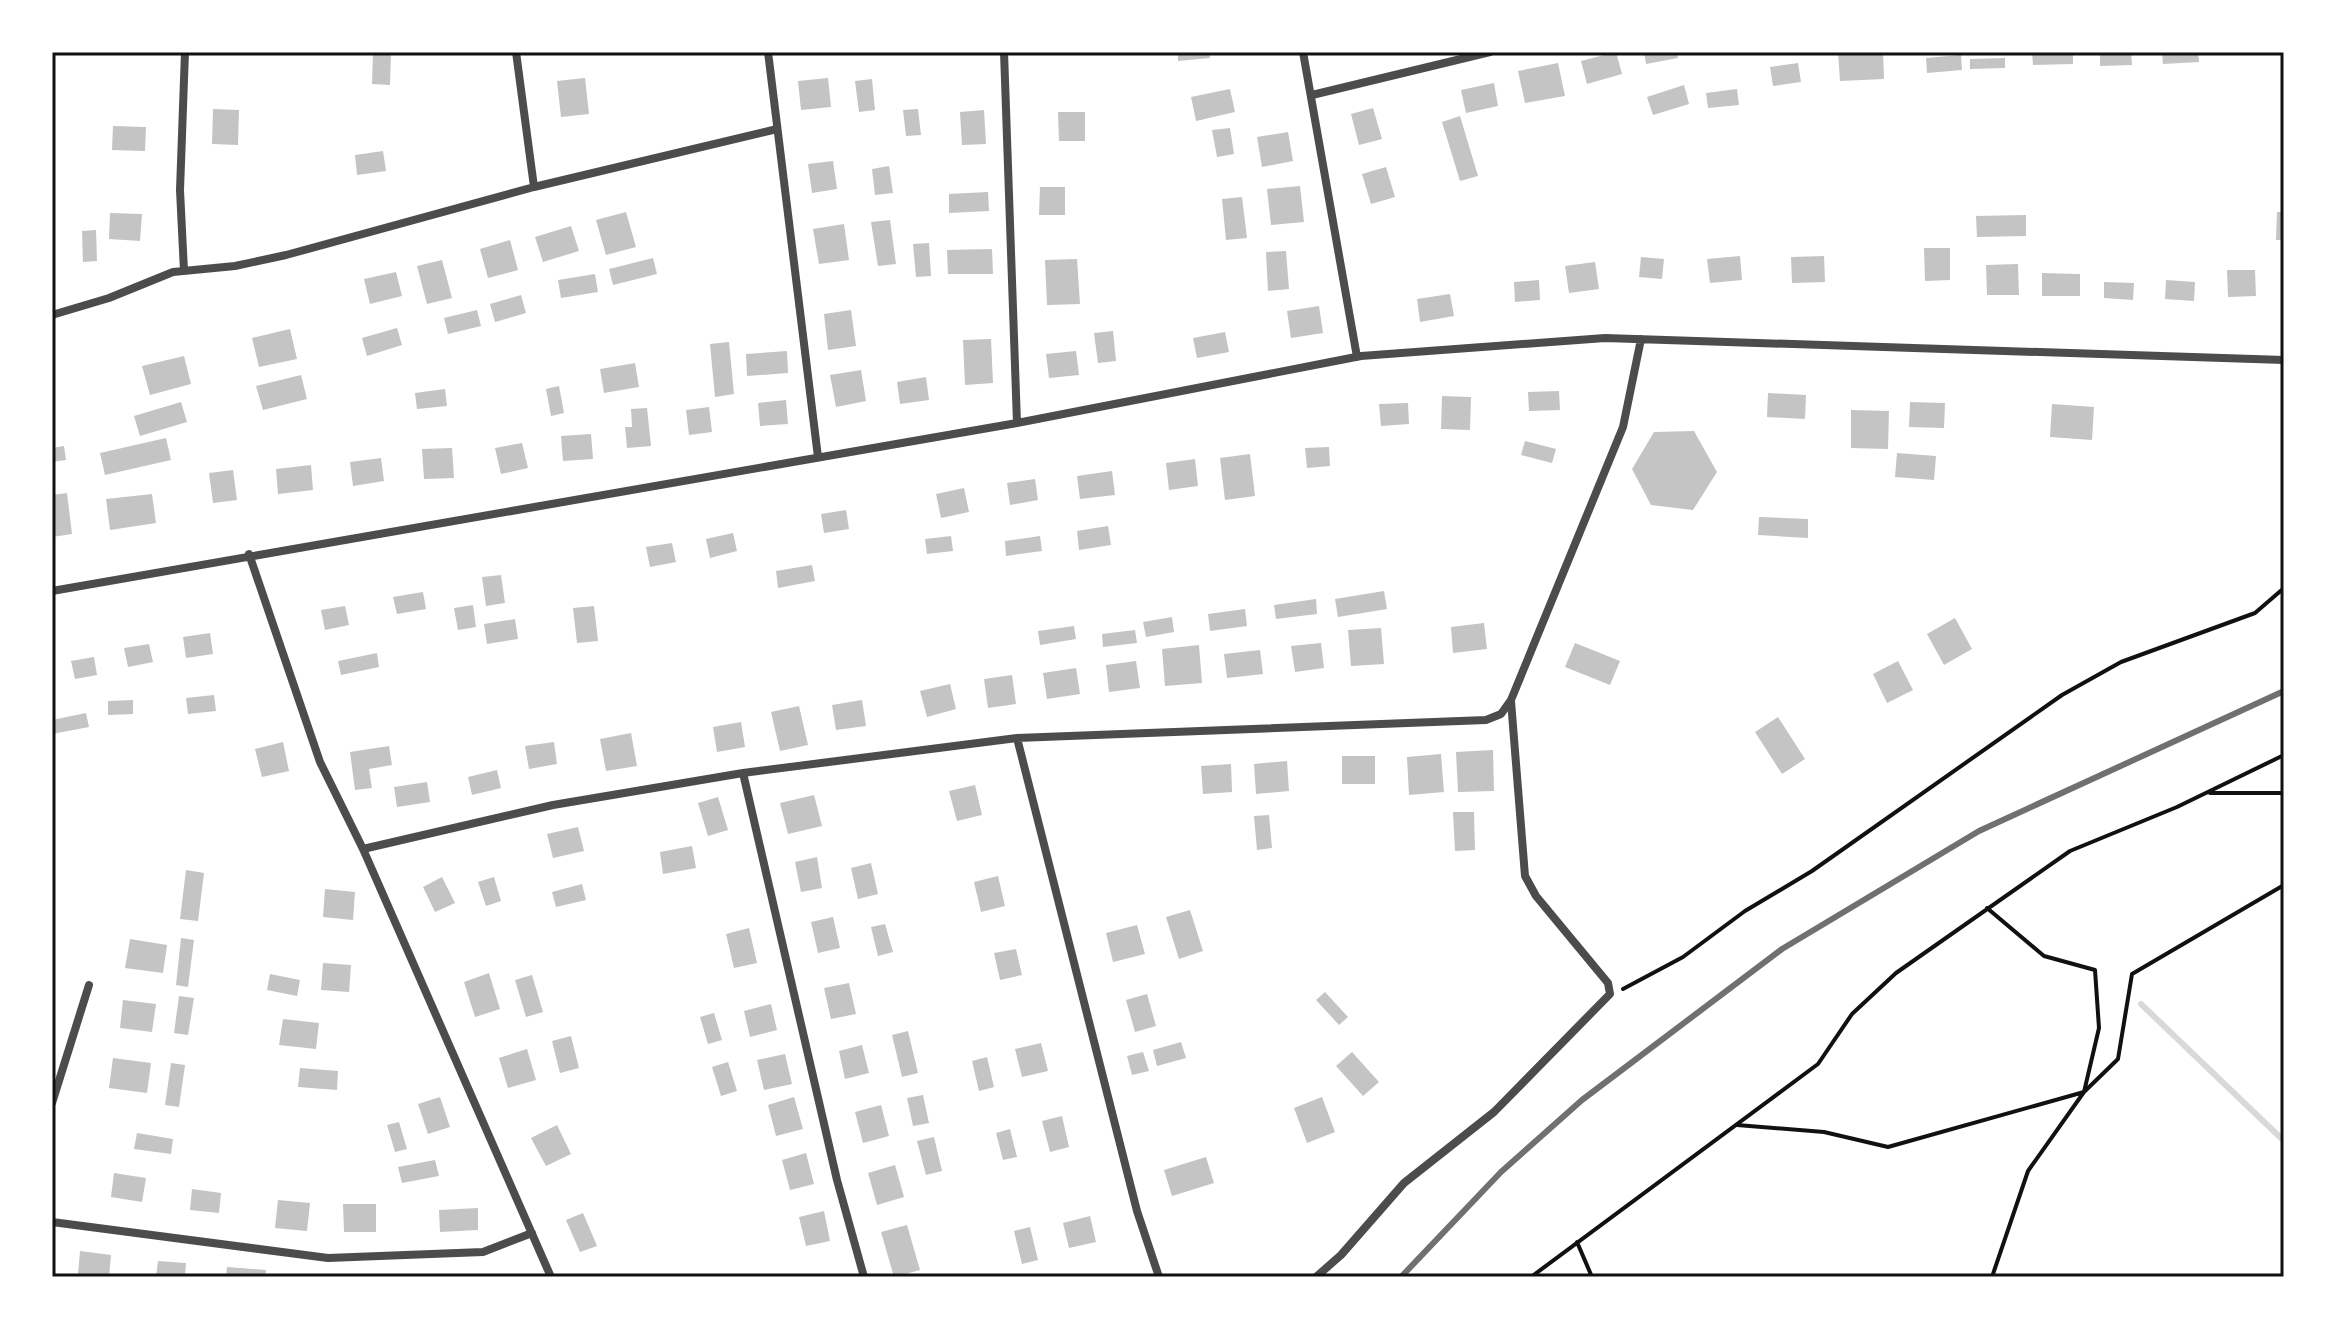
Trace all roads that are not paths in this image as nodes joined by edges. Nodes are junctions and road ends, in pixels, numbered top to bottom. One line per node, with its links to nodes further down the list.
1 (185, 52): 10 (street)
2 (516, 52): 9 (street)
3 (768, 52): 8 (street)
4 (1004, 52): 15 (street)
5 (1303, 52): 7 (street)
6 (1490, 52): 7 (street)
7 (1312, 95): 13 (street)
8 (777, 129): 9 (street); 16 (street)
9 (534, 187): 10 (street)
10 (184, 271): 11 (street)
11 (52, 315)
12 (1641, 339): 13 (street); 14 (street); 19 (street)
13 (1357, 357): 15 (street)
14 (2284, 360)
15 (1017, 423): 16 (street)
16 (818, 457): 17 (street)
17 (249, 554): 18 (street); 22 (street)
18 (52, 591)
19 (1511, 700): 20 (street); 30 (street)
20 (1017, 738): 21 (street); 29 (street)
21 (743, 773): 22 (street); 28 (street)
22 (363, 849): 26 (street)
23 (89, 985): 24 (street)
24 (52, 1103)
25 (52, 1222): 26 (street)
26 (532, 1233): 27 (street)
27 (551, 1277)
28 (864, 1277)
29 (1159, 1277)
30 (1316, 1277)

